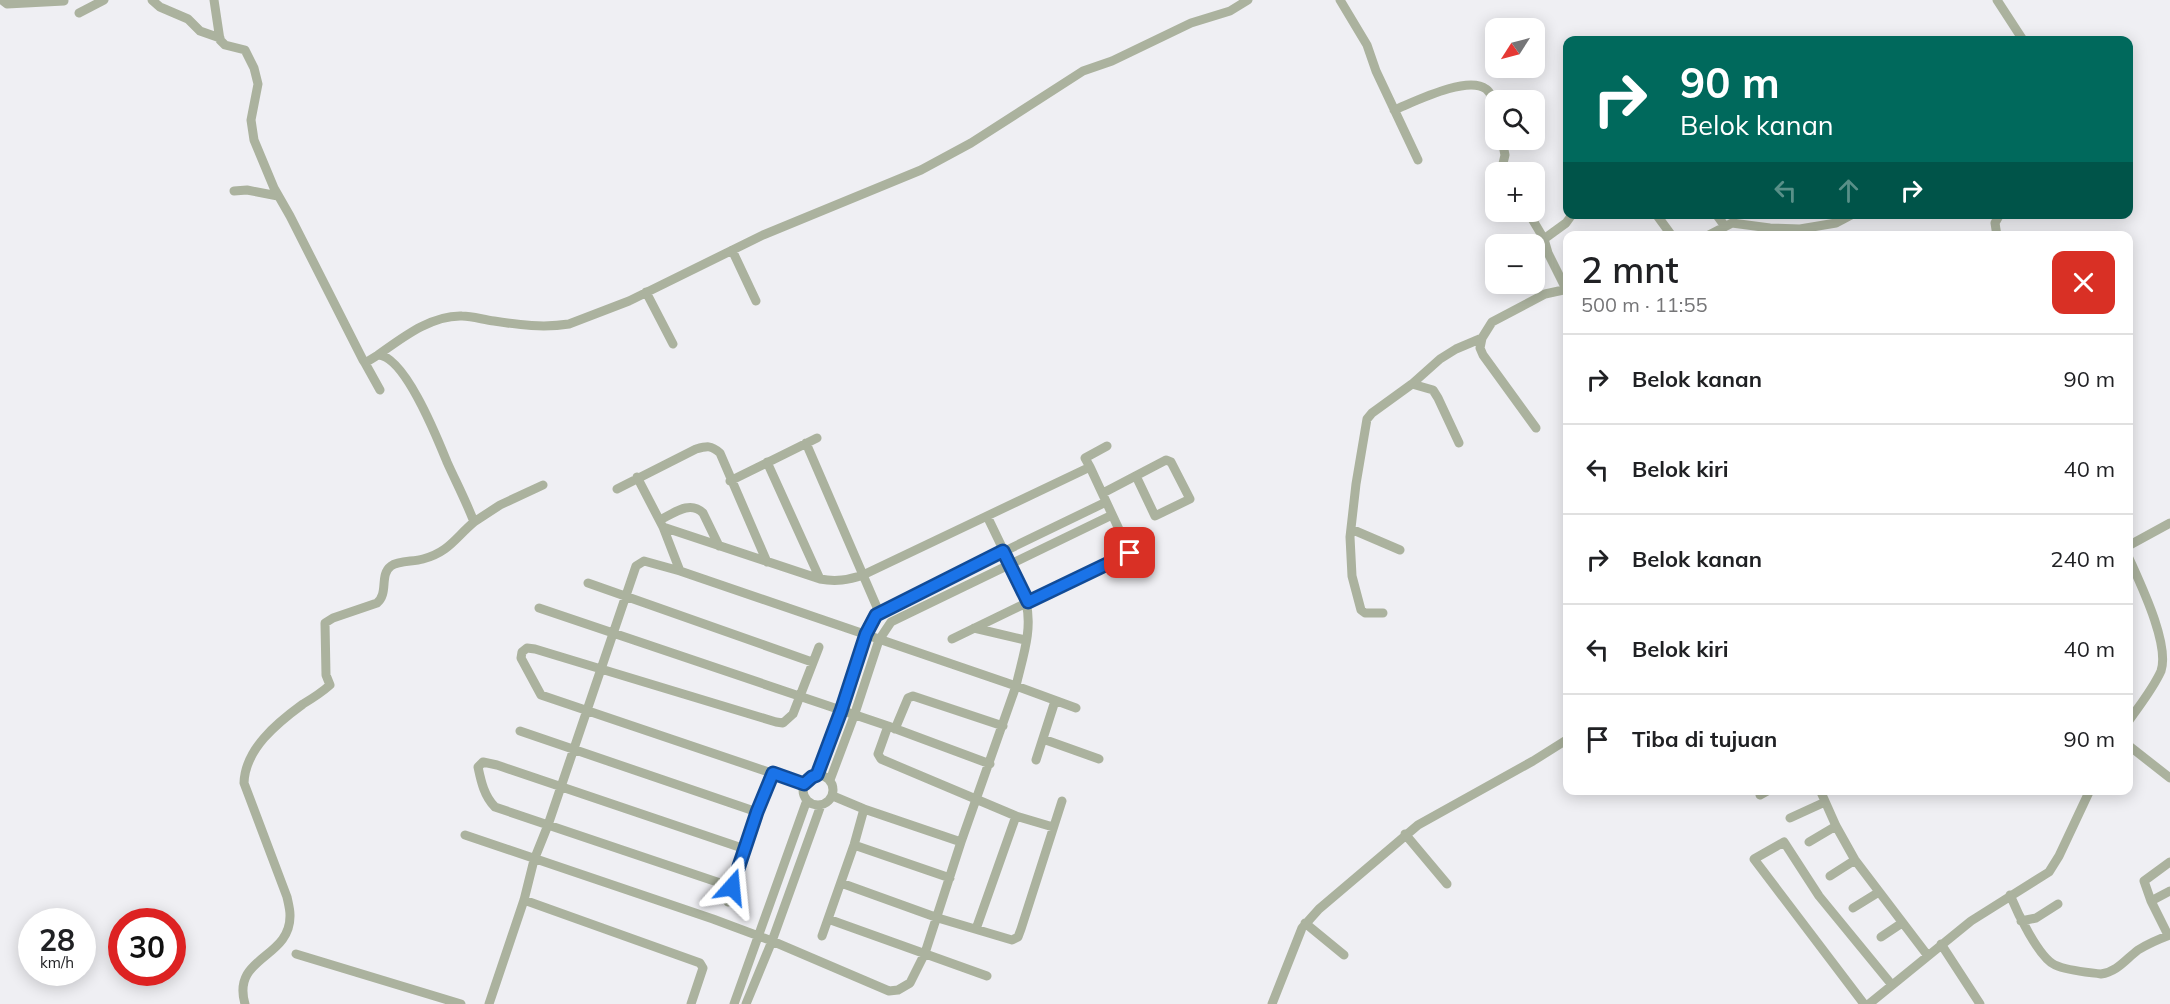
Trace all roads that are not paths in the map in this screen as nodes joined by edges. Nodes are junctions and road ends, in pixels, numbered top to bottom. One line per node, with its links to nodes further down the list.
1 (2, 0): 8 (street)
2 (104, 0): 9 (street)
3 (152, 0): 11 (street)
4 (214, 0): 11 (street)
5 (1248, 0): 24 (street)
6 (1340, 0): 13 (street)
7 (1997, 0): 10 (street)
8 (64, 1)
9 (79, 13)
10 (2020, 36)
11 (220, 38): 16 (street)
12 (1488, 90): 13 (street)
13 (1394, 110): 14 (street)
14 (1418, 160)
15 (234, 191): 16 (street)
16 (278, 196): 32 (street)
17 (1569, 219): 22 (street)
18 (1720, 219): 20 (street)
19 (1844, 219): 20 (street)
20 (1724, 225): 21 (street)
21 (1715, 231)
22 (1545, 237)
23 (1545, 242): 25 (street)
24 (732, 250): 27 (street); 28 (street)
25 (1563, 281)
26 (1563, 290): 29 (street)
27 (646, 292): 30 (street); 31 (street)
28 (756, 301)
29 (1482, 338): 33 (street); 35 (street)
30 (673, 344)
31 (378, 356): 32 (street); 50 (street)
32 (365, 363): 34 (street)
33 (1412, 384): 38 (street); 53 (street)
34 (380, 390)
35 (1536, 428)
36 (817, 438): 37 (street)
37 (806, 443): 40 (street); 62 (street)
38 (1459, 443)
39 (1107, 446): 41 (street)
40 (767, 462): 44 (street); 63 (street)
41 (1090, 467): 47 (street); 49 (street)
42 (1136, 476): 42 (street); 47 (street)
43 (638, 477): 44 (street); 46 (street); 52 (street)
44 (730, 481): 58 (street)
45 (543, 485): 50 (street)
46 (617, 489)
47 (1105, 497): 48 (street); 57 (street)
48 (1112, 515): 59 (street); 66 (street)
49 (987, 516): 57 (street); 62 (street)
50 (474, 522): 158 (street)
51 (2170, 523): 54 (street)
52 (662, 524): 55 (street); 55 (street); 61 (street)
53 (1351, 529): 56 (street); 69 (street)
54 (2133, 543)
55 (719, 546): 58 (street)
56 (1400, 550)
57 (1003, 551): 59 (street); 68 (street)
58 (767, 562): 63 (street)
59 (1009, 565): 66 (street); 74 (street)
60 (2133, 568): 85 (street)
61 (680, 571): 65 (street); 72 (street)
62 (863, 575): 63 (street); 68 (street)
63 (820, 579)
64 (588, 583): 65 (street)
65 (625, 596): 71 (street); 77 (street)
66 (1028, 602): 70 (street); 75 (street)
67 (539, 608): 71 (street)
68 (879, 612): 72 (street)
69 (1383, 613)
70 (974, 628): 73 (street); 75 (street)
71 (614, 632): 78 (street); 80 (street)
72 (866, 634): 74 (street); 84 (street)
73 (952, 639)
74 (879, 640): 79 (street); 86 (street)
75 (1025, 640): 79 (street)
76 (819, 647): 77 (street)
77 (812, 662): 80 (street)
78 (601, 668): 80 (street); 83 (street); 83 (street)
79 (1016, 686): 81 (street); 87 (street)
80 (798, 697): 84 (street)
81 (1055, 701): 82 (street); 90 (street)
82 (1076, 708)
83 (587, 711): 93 (street); 97 (street)
84 (841, 711): 86 (street); 98 (street)
85 (2133, 715)
86 (854, 716): 88 (street); 100 (street)
87 (1003, 726): 88 (street); 96 (street)
88 (892, 728): 96 (street); 107 (street)
89 (520, 731): 93 (street)
90 (1043, 739): 94 (street); 95 (street)
91 (1563, 742): 118 (street)
92 (2133, 749): 99 (street)
93 (573, 750): 102 (street); 112 (street)
94 (1036, 759)
95 (1099, 759)
96 (990, 764): 107 (street)
97 (773, 773): 101 (street); 112 (street)
98 (817, 775): 100 (street); 101 (street)
99 (2170, 778)
100 (830, 780): 105 (street)
101 (804, 784): 106 (street)
102 (560, 787): 115 (street); 115 (street); 123 (street)
103 (1822, 795): 109 (street)
104 (2088, 795): 134 (street)
105 (832, 796): 110 (street); 111 (street)
106 (807, 800): 110 (street); 149 (street)
107 (976, 800): 113 (street); 120 (street)
108 (1062, 801): 117 (street)
109 (1825, 802): 114 (street); 116 (street)
110 (821, 805): 150 (street)
111 (864, 809): 120 (street); 122 (street)
112 (757, 812): 123 (street)
113 (1016, 816): 117 (street); 145 (street)
114 (1790, 818)
115 (548, 825): 124 (street); 131 (street)
116 (1836, 826): 121 (street); 125 (street)
117 (1053, 827): 145 (street)
118 (1405, 834): 130 (street); 143 (street)
119 (465, 835): 124 (street)
120 (961, 842): 128 (street)
121 (1809, 842)
122 (854, 845): 128 (street); 129 (street)
123 (745, 849): 131 (street)
124 (534, 860): 135 (street); 149 (street)
125 (1855, 860): 127 (street); 133 (street)
126 (2170, 862): 136 (street)
127 (1830, 876)
128 (950, 878): 140 (street)
129 (841, 883): 140 (street); 141 (street)
130 (1447, 884)
131 (732, 887): 137 (street)
132 (2170, 891): 136 (street)
133 (1879, 892): 139 (street); 144 (street)
134 (2010, 896): 142 (street); 151 (street)
135 (524, 900): 160 (street); 161 (street)
136 (2151, 901): 146 (street)
137 (728, 902)
138 (2058, 904): 142 (street)
139 (1853, 908)
140 (938, 918): 145 (street); 152 (street)
141 (828, 919): 147 (street); 152 (street)
142 (2021, 921): 146 (street)
143 (1305, 923): 154 (street); 164 (street)
144 (1902, 923): 148 (street); 155 (street)
145 (976, 929)
146 (2169, 935)
147 (822, 936)
148 (1881, 937)
149 (759, 938): 150 (street); 162 (street)
150 (772, 942): 152 (street); 163 (street)
151 (1941, 944): 155 (street); 167 (street)
152 (925, 953): 156 (street)
153 (296, 954): 159 (street)
154 (1344, 955)
155 (1928, 956): 157 (street)
156 (987, 976)
157 (1892, 985): 165 (street); 166 (street)
158 (245, 1004)
159 (461, 1004)
160 (489, 1004)
161 (691, 1004)
162 (734, 1004)
163 (746, 1004)
164 (1272, 1004)
165 (1864, 1004)
166 (1869, 1004)
167 (1980, 1004)

